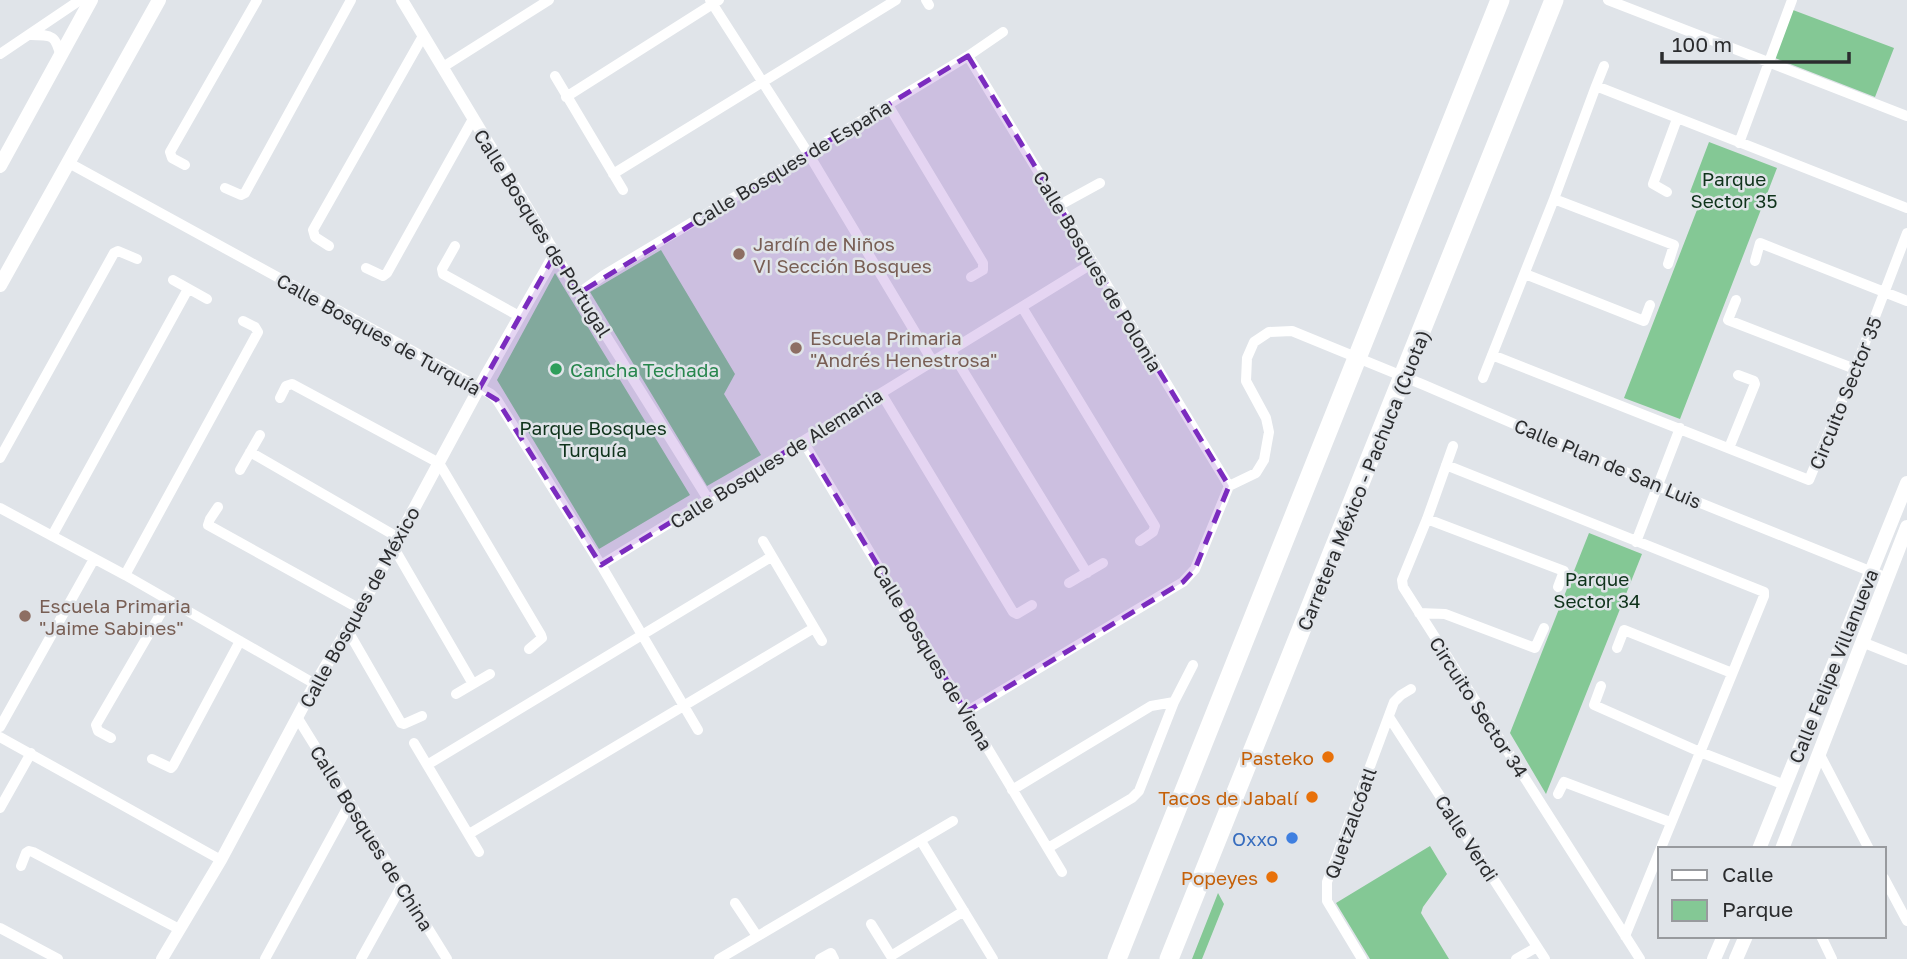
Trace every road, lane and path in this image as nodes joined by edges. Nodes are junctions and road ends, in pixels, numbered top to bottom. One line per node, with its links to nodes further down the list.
1 (80, 0): 15 (street)
2 (91, 0): 19 (main road)
3 (159, 0): 33 (main road)
4 (257, 0): 34 (street)
5 (351, 0): 38 (street)
6 (402, 0): 16 (street, Calle Bosques de Portugal)
7 (548, 0): 22 (street)
8 (896, 0): 24 (street)
9 (1500, 0): 190 (highway)
10 (1554, 0): 191 (highway, Carretera México - Pachuca (Cuota))
11 (1608, 0): 20 (street)
12 (1792, 0): 20 (street)
13 (714, 1): 24 (street); 26 (street)
14 (1003, 32): 18 (street, Calle Bosques de España)
15 (31, 34): 17 (street); 19 (street)
16 (423, 36): 22 (street, Calle Bosques de Portugal); 45 (street)
17 (0, 54)
18 (968, 56): 27 (street, Calle Bosques de España); 42 (street, Calle Bosques de Polonia)
19 (61, 57): 35 (main road)
20 (1769, 63): 28 (street); 31 (street)
21 (1604, 66): 25 (street)
22 (443, 67): 29 (street, Calle Bosques de Portugal)
23 (555, 76): 26 (street)
24 (762, 81): 32 (street); 36 (street)
25 (1596, 86): 30 (street); 41 (street)
26 (566, 97): 36 (street)
27 (888, 104): 32 (street, Calle Bosques de España); 54 (street)
28 (1907, 116)
29 (472, 119): 47 (street, Calle Bosques de Portugal); 52 (street)
30 (1676, 119): 31 (street); 40 (street)
31 (1739, 143): 43 (street)
32 (808, 153): 59 (street, Calle Bosques de España); 69 (street)
33 (69, 163): 56 (main road); 73 (street, Calle Bosques de Turquía)
34 (185, 165)
35 (0, 166)
36 (613, 174): 39 (street)
37 (1100, 183): 42 (street)
38 (225, 188)
39 (622, 190)
40 (1667, 192)
41 (1554, 199): 51 (street); 53 (street)
42 (1058, 206): 50 (street, Calle Bosques de Polonia)
43 (1907, 208)
44 (1907, 233): 58 (street, Circuito Sector 35)
45 (329, 246)
46 (455, 246): 65 (street)
47 (555, 254): 59 (street, Calle Bosques de Portugal); 65 (street, Calle Bosques de México)
48 (136, 259): 82 (street)
49 (1755, 261): 58 (street)
50 (1093, 263): 64 (street, Calle Bosques de Alemania); 87 (street, Calle Bosques de Polonia)
51 (1668, 264)
52 (366, 268)
53 (1524, 274): 63 (street); 68 (street)
54 (971, 276)
55 (173, 280): 57 (street)
56 (0, 285)
57 (188, 289): 60 (street); 94 (street)
58 (1885, 292): 62 (street, Circuito Sector 35); 70 (street, Circuito Sector 35)
59 (579, 293): 89 (street, Calle Bosques de Portugal)
60 (207, 299)
61 (1736, 300): 70 (street)
62 (1907, 301)
63 (1650, 305)
64 (1022, 307): 67 (street, Calle Bosques de Alemania); 96 (street)
65 (519, 316): 73 (street, Calle Bosques de México)
66 (243, 321): 105 (street)
67 (951, 351): 69 (street, Calle Bosques de Alemania); 104 (street)
68 (1492, 355): 72 (street); 76 (street, Circuito Sector 35)
69 (933, 362): 74 (street, Calle Bosques de Alemania)
70 (1855, 369): 80 (street, Circuito Sector 35)
71 (1738, 375): 80 (street)
72 (1483, 378)
73 (479, 389): 83 (street, Calle Bosques de México); 102 (street, Calle Bosques de Turquía)
74 (881, 393): 78 (street, Calle Bosques de Alemania); 110 (street)
75 (280, 398): 83 (street)
76 (1680, 428): 80 (street, Circuito Sector 35); 88 (street)
77 (260, 435): 81 (street)
78 (803, 441): 89 (street, Calle Bosques de Alemania); 133 (street, Calle Bosques de Viena)
79 (1453, 446): 84 (street, Circuito Sector 34)
80 (1728, 448)
81 (250, 452): 85 (street); 98 (street)
82 (0, 458)
83 (439, 463): 98 (street, Calle Bosques de México); 121 (street)
84 (1446, 465): 92 (street, Circuito Sector 34); 97 (street)
85 (240, 470)
86 (1907, 483): 103 (main road, Calle Felipe Villanueva)
87 (1229, 486): 88 (street, Calle Plan de San Luis); 133 (street)
88 (1658, 486): 97 (street); 103 (street, Calle Plan de San Luis)
89 (708, 499): 102 (street, Calle Bosques de Alemania)
90 (218, 507): 111 (street)
91 (0, 508): 94 (street)
92 (1427, 519): 108 (street); 112 (street, Circuito Sector 34)
93 (1907, 527): 106 (main road, Calle Felipe Villanueva)
94 (52, 536): 100 (street)
95 (763, 541): 99 (street)
96 (1140, 541)
97 (1636, 542): 124 (street)
98 (397, 543): 111 (street, Calle Bosques de México); 127 (street)
99 (772, 557): 113 (street); 116 (street)
100 (94, 559): 105 (street); 137 (street)
101 (1103, 563): 104 (street)
102 (601, 565): 116 (street, Calle Bosques de Turquía)
103 (1871, 571): 106 (street, Calle Plan de San Luis); 147 (main road, Calle Felipe Villanueva)
104 (1087, 573): 107 (street)
105 (125, 575): 109 (street)
106 (1887, 578): 119 (main road, Calle Felipe Villanueva)
107 (1069, 583)
108 (1558, 587)
109 (168, 601): 117 (street); 140 (street)
110 (1032, 605)
111 (360, 609): 115 (street, Calle Bosques de México)
112 (1419, 613): 114 (street); 175 (street, Circuito Sector 34)
113 (814, 628): 118 (street); 132 (street)
114 (1544, 628)
115 (348, 631): 126 (street, Calle Bosques de México); 134 (street)
116 (642, 634): 132 (street, Calle Bosques de Turquía); 146 (street)
117 (240, 641): 126 (street); 145 (street)
118 (822, 641)
119 (1862, 642): 122 (street); 143 (main road, Calle Felipe Villanueva)
120 (1617, 648): 124 (street)
121 (529, 649)
122 (1907, 660)
123 (1193, 665): 131 (street)
124 (1732, 673): 142 (street)
125 (490, 674): 127 (street)
126 (315, 684): 135 (street, Calle Bosques de México)
127 (473, 684): 130 (street)
128 (1601, 687): 142 (street)
129 (1411, 689): 136 (street, Quetzalcóatl)
130 (456, 694)
131 (1174, 702): 148 (street); 160 (street)
132 (685, 704): 138 (street, Calle Bosques de Turquía); 154 (street)
133 (966, 712): 148 (street, Calle Bosques de Viena)
134 (422, 716)
135 (297, 717): 150 (street, Calle Bosques de China); 163 (street, Calle Bosques de México)
136 (1389, 717): 179 (street, Calle Verdi); 192 (street, Quetzalcóatl)
137 (0, 727)
138 (698, 730)
139 (0, 737): 144 (street)
140 (111, 738)
141 (414, 743): 146 (street)
142 (1700, 752): 147 (street); 153 (street)
143 (1819, 752): 158 (main road, Calle Felipe Villanueva); 159 (street)
144 (31, 753): 151 (street); 163 (street)
145 (152, 759)
146 (427, 765): 154 (street)
147 (1785, 785): 157 (main road, Calle Felipe Villanueva)
148 (1012, 790): 160 (street, Calle Bosques de Viena)
149 (1558, 794): 153 (street)
150 (350, 803): 167 (street, Calle Bosques de China); 183 (street)
151 (0, 808)
152 (953, 821): 155 (street)
153 (1670, 822): 156 (street)
154 (469, 834): 161 (street)
155 (921, 841): 169 (street); 174 (street)
156 (1660, 847)
157 (1760, 847)
158 (1783, 847)
159 (1868, 847)
160 (1048, 849): 165 (street, Calle Bosques de Viena)
161 (479, 852)
162 (1658, 852): 175 (street)
163 (221, 860): 173 (street, Calle Bosques de México)
164 (21, 866): 173 (street)
165 (1062, 872)
166 (1886, 881): 170 (street)
167 (402, 885): 184 (street); 185 (street, Calle Bosques de China)
168 (735, 903): 174 (street)
169 (964, 911): 171 (street); 189 (street)
170 (1907, 921)
171 (871, 924)
172 (0, 928): 181 (street)
173 (179, 929): 182 (street, Calle Bosques de México)
174 (757, 936): 186 (street)
175 (1625, 936): 195 (street, Circuito Sector 34)
176 (1723, 938): 196 (main road)
177 (1745, 938): 180 (main road)
178 (1822, 938): 197 (street)
179 (1537, 947): 193 (street); 194 (street, Calle Verdi)
180 (1737, 958)
181 (58, 959)
182 (162, 959)
183 (265, 959)
184 (361, 959)
185 (447, 959)
186 (719, 959)
187 (820, 959): 188 (street)
188 (834, 959)
189 (993, 959)
190 (1117, 959)
191 (1169, 959)
192 (1362, 959)
193 (1516, 959)
194 (1545, 959)
195 (1640, 959)
196 (1714, 959)
197 (1832, 959)

